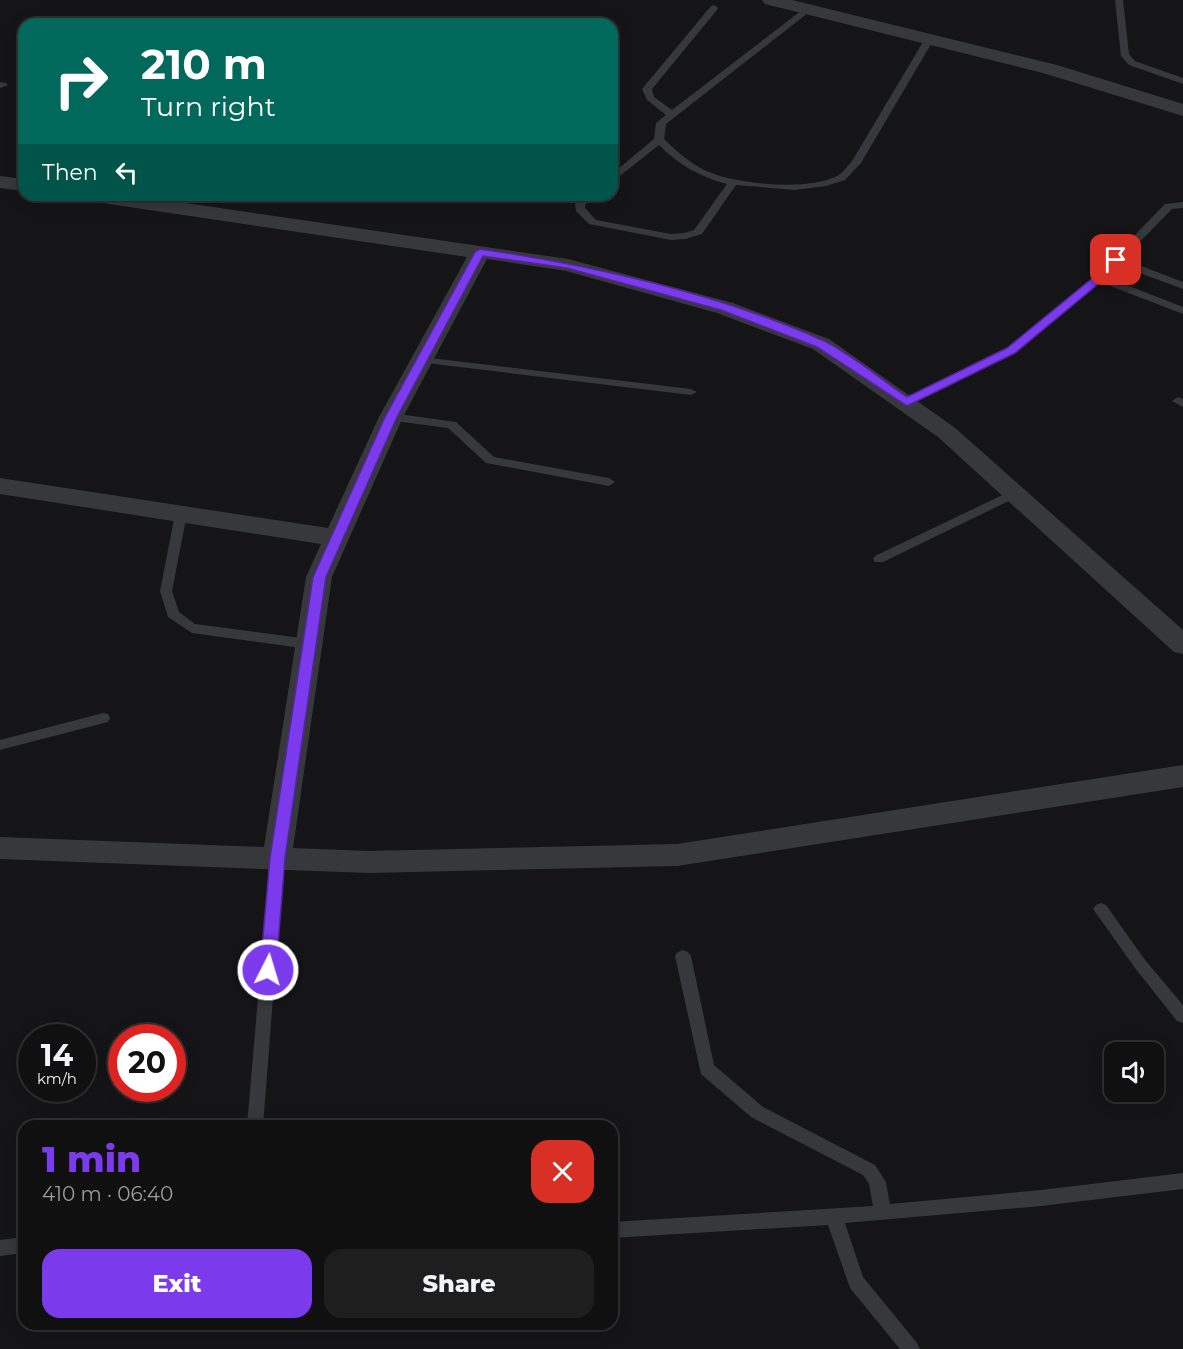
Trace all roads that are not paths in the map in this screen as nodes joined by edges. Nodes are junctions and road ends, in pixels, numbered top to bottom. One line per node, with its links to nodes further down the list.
1 (771, 0): 4 (street)
2 (1119, 0): 6 (lane)
3 (714, 8): 8 (lane)
4 (810, 9): 5 (street); 8 (lane)
5 (929, 39): 7 (street); 11 (lane)
6 (1183, 81)
7 (1183, 110)
8 (672, 115): 9 (lane)
9 (659, 140): 10 (lane); 11 (lane)
10 (618, 173)
11 (734, 181): 15 (lane)
12 (0, 182): 13 (street)
13 (18, 184)
14 (130, 201): 17 (street)
15 (584, 201)
16 (1183, 205): 18 (lane)
17 (480, 252): 22 (street); 24 (street)
18 (1116, 260): 19 (lane); 20 (lane)
19 (1099, 278): 21 (lane); 24 (lane)
20 (1183, 286)
21 (1183, 311)
22 (422, 360): 23 (lane); 25 (street)
23 (691, 392)
24 (907, 402): 28 (street)
25 (391, 417): 26 (lane); 30 (street)
26 (609, 482)
27 (0, 486): 29 (street)
28 (1015, 493): 31 (lane); 33 (street)
29 (181, 514): 30 (street); 32 (lane)
30 (337, 538): 32 (street)
31 (879, 559)
32 (309, 644): 38 (street)
33 (1183, 645)
34 (103, 718): 35 (lane)
35 (0, 745)
36 (1183, 776): 38 (street)
37 (0, 848): 38 (street)
38 (277, 858): 42 (lane)
39 (1101, 909): 41 (lane)
40 (683, 956): 44 (lane)
41 (1183, 1016)
42 (255, 1120)
43 (1183, 1181): 44 (lane)
44 (883, 1212): 45 (lane)
45 (834, 1216): 46 (lane); 49 (lane)
46 (618, 1230)
47 (18, 1246): 48 (lane)
48 (0, 1248)
49 (911, 1349)

